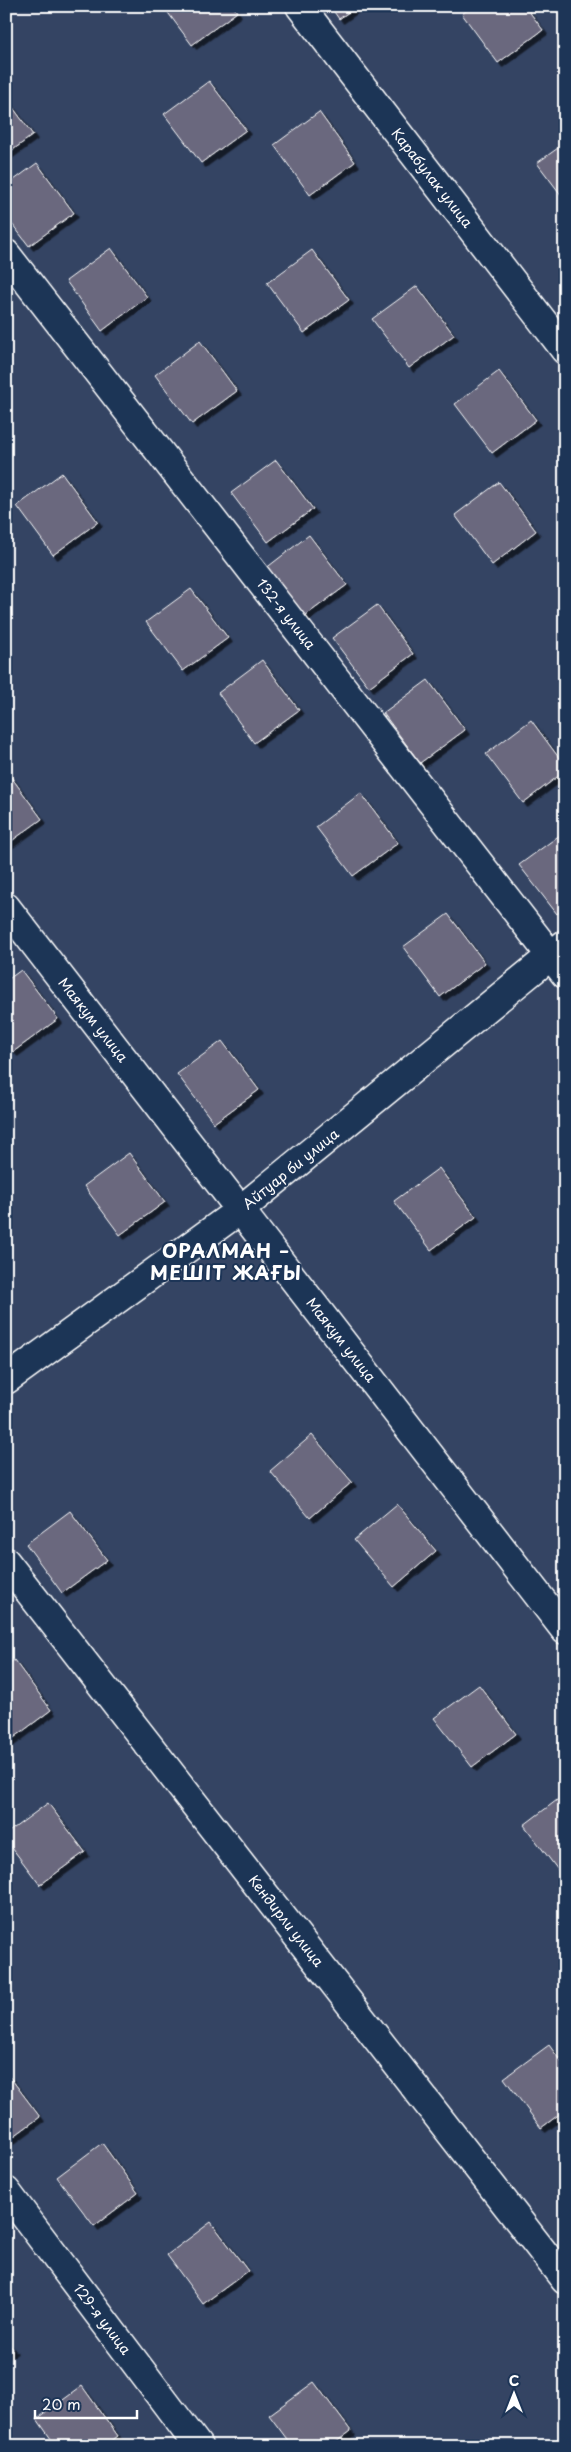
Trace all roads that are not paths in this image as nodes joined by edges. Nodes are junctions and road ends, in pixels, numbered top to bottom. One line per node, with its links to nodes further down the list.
1 (300, 6): 3 (street, Карабулак улица)
2 (6, 254): 5 (street, 132-я улица)
3 (565, 350)
4 (6, 907): 6 (street, Маякум улица)
5 (560, 958): 6 (street, Айтуар би улица)
6 (240, 1210): 7 (street, Айтуар би улица); 9 (street, Маякум улица)
7 (6, 1380)
8 (6, 1562): 11 (street, Кендирли улица)
9 (565, 1630)
10 (6, 2191): 12 (street, 129-я улица)
11 (565, 2280)
12 (198, 2446)

